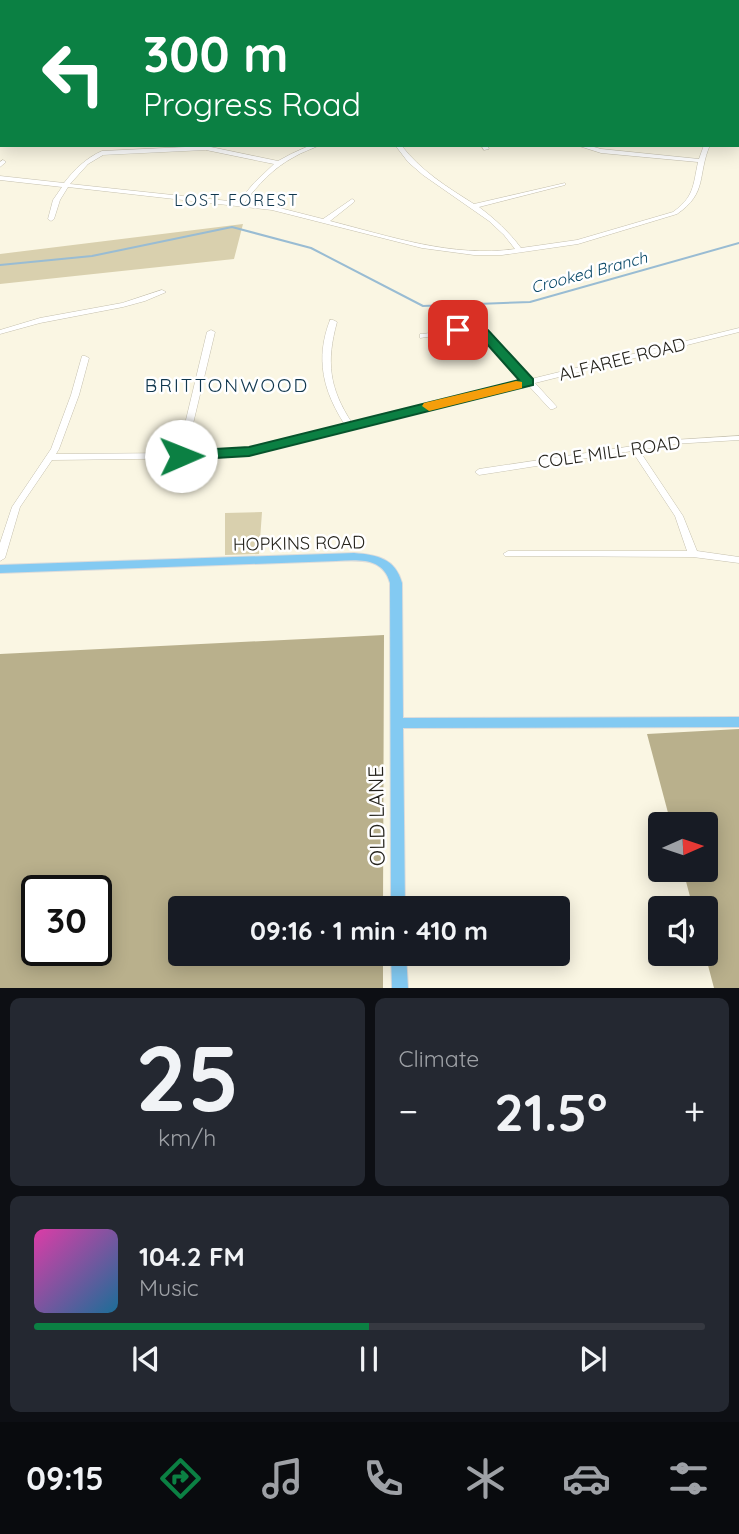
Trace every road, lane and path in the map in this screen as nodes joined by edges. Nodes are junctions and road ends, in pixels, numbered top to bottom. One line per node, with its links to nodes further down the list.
1 (313, 147): 6 (street)
2 (400, 147): 12 (street)
3 (586, 147): 5 (street)
4 (706, 147): 5 (street)
5 (701, 161): 15 (street)
6 (277, 163): 9 (street); 11 (street)
7 (0, 178): 9 (street)
8 (563, 184): 12 (street)
9 (67, 185): 11 (street); 13 (street)
10 (352, 201): 14 (street)
11 (239, 205): 14 (street)
12 (477, 206): 15 (street)
13 (51, 219)
14 (325, 220): 15 (street)
15 (519, 250)
16 (162, 292): 19 (street)
17 (333, 322): 25 (street)
18 (739, 330): 23 (street, ALFAREE ROAD)
19 (0, 332)
20 (211, 332): 28 (street)
21 (423, 336): 23 (street)
22 (85, 358): 29 (street)
23 (528, 382): 24 (street); 25 (street, ALFAREE ROAD)
24 (553, 407)
25 (350, 426): 28 (street, ALFAREE ROAD)
26 (739, 438): 27 (street, COLE MILL ROAD)
27 (634, 448): 30 (street, COLE MILL ROAD); 32 (street)
28 (181, 456): 29 (street, ALFAREE ROAD)
29 (51, 457): 33 (street)
30 (480, 472)
31 (508, 554): 32 (street)
32 (694, 554): 34 (street)
33 (0, 558)
34 (739, 560)
35 (0, 569): 37 (main road, HOPKINS ROAD)
36 (739, 722): 37 (main road)
37 (396, 723): 38 (main road, OLD LANE)
38 (398, 896)
39 (399, 966): 40 (main road)
40 (400, 988)

